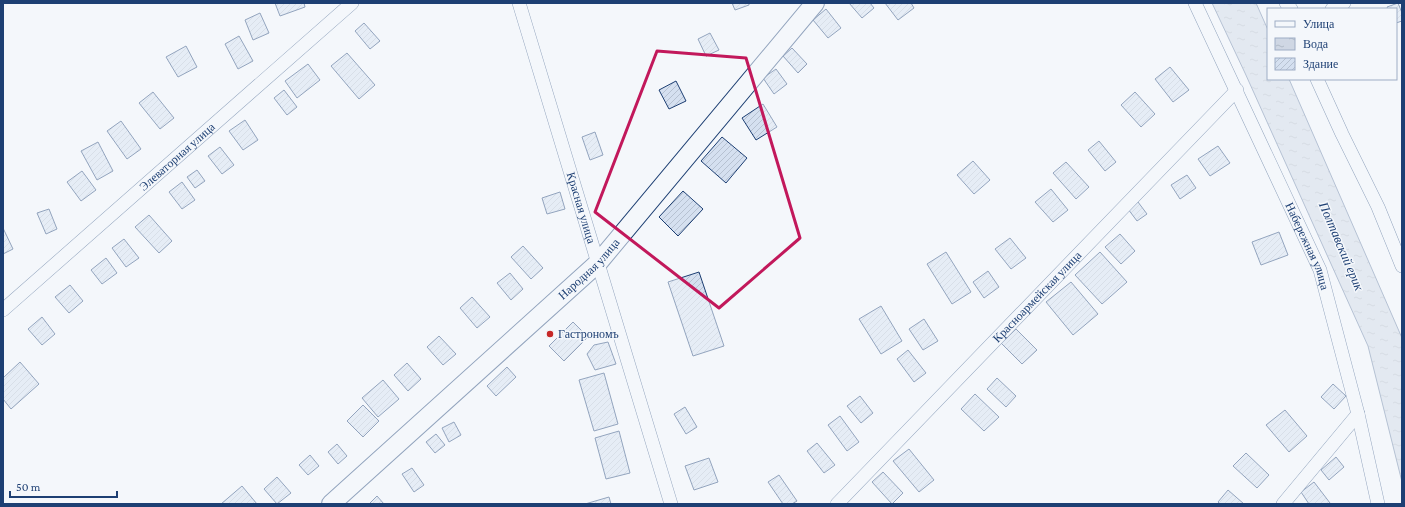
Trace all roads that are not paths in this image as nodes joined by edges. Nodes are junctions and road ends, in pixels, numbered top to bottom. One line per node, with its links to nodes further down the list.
1 (352, 3): 11 (street, Элеваторная улица)
2 (519, 3): 9 (street, Красная улица)
3 (815, 3): 9 (main road, Народная улица)
4 (1195, 3): 8 (street, Набережная улица)
5 (1344, 3): 6 (street)
6 (1334, 8)
7 (1317, 80): 10 (street)
8 (1237, 90): 12 (street, Набережная улица); 15 (street, Красноармейская улица)
9 (598, 263): 13 (main road, Народная улица); 14 (street, Красная улица)
10 (1402, 266)
11 (3, 310)
12 (1358, 414): 16 (street); 17 (street, Набережная улица)
13 (331, 504)
14 (671, 504)
15 (837, 504)
16 (1283, 504)
17 (1378, 504)

